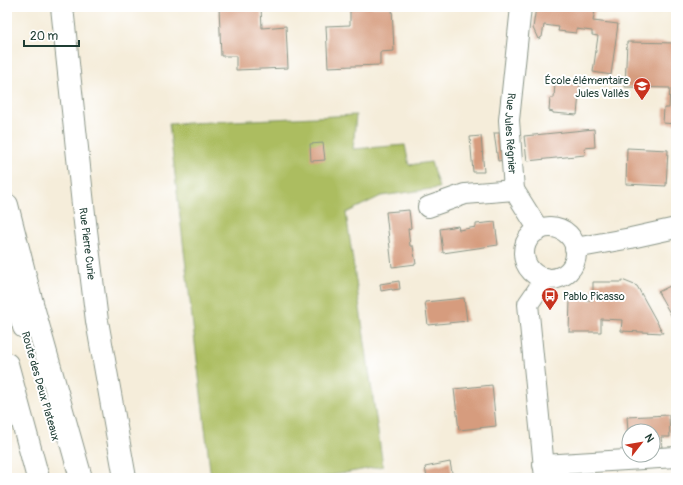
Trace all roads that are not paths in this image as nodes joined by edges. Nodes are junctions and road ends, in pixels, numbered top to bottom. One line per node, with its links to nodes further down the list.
1 (62, 7): 19 (main road, Rue Pierre Curie)
2 (521, 7): 3 (street, Rue Jules Régnier)
3 (514, 190): 5 (street); 7 (street, Rue Jules Régnier)
4 (7, 205): 18 (main road)
5 (428, 207)
6 (676, 228): 8 (street)
7 (539, 230): 8 (street); 10 (street)
8 (575, 248): 10 (street)
9 (7, 271): 17 (main road, Route des Deux Plateaux)
10 (546, 278): 14 (street)
11 (7, 364): 16 (main road)
12 (7, 407): 15 (main road)
13 (676, 457): 14 (street)
14 (544, 472)
15 (28, 478)
16 (38, 478)
17 (68, 478)
18 (82, 478)
19 (125, 478)

